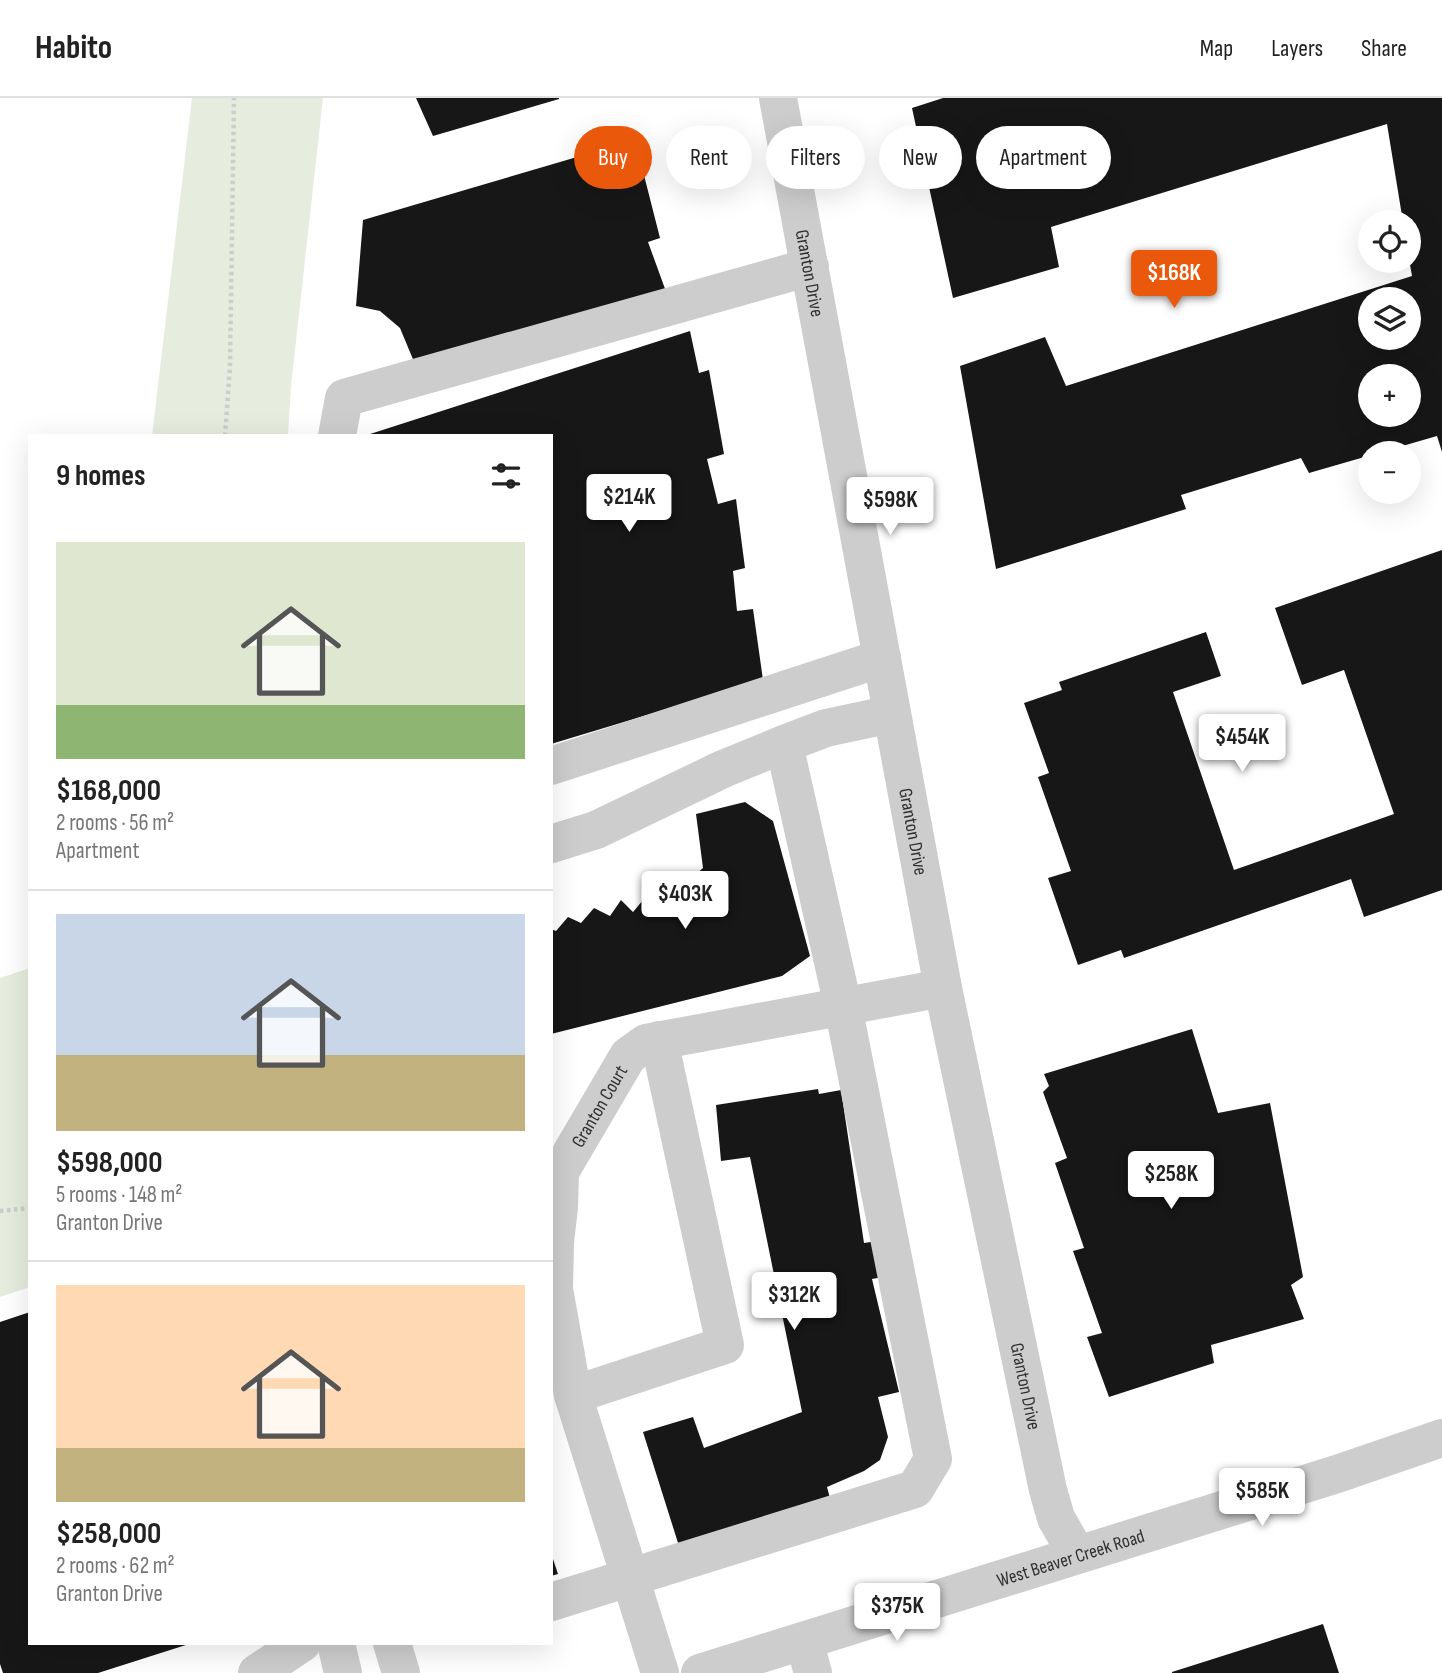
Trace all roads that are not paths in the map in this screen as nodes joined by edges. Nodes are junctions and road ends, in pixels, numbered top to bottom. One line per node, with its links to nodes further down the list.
1 (778, 98): 2 (street, Granton Drive)
2 (810, 267): 3 (street); 4 (street, Granton Drive)
3 (337, 434)
4 (882, 658): 5 (street, Granton Drive); 7 (street)
5 (892, 714): 6 (street); 9 (street, Granton Drive)
6 (784, 744): 8 (street); 10 (street)
7 (553, 765)
8 (553, 843)
9 (943, 988): 10 (street, Granton Court); 14 (street, Granton Drive)
10 (843, 1006): 11 (street, Granton Court); 15 (street)
11 (659, 1040): 12 (street, Granton Court); 12 (street)
12 (573, 1395): 15 (street, Granton Court)
13 (1442, 1438): 14 (street, West Beaver Creek Road)
14 (1077, 1555): 19 (street, West Beaver Creek Road)
15 (631, 1579): 16 (street); 22 (street, Granton Court)
16 (553, 1601)
17 (299, 1645): 20 (street)
18 (336, 1645): 21 (street)
19 (808, 1657): 23 (street, West Beaver Creek Road)
20 (257, 1673)
21 (343, 1673)
22 (660, 1673)
23 (700, 1673)

